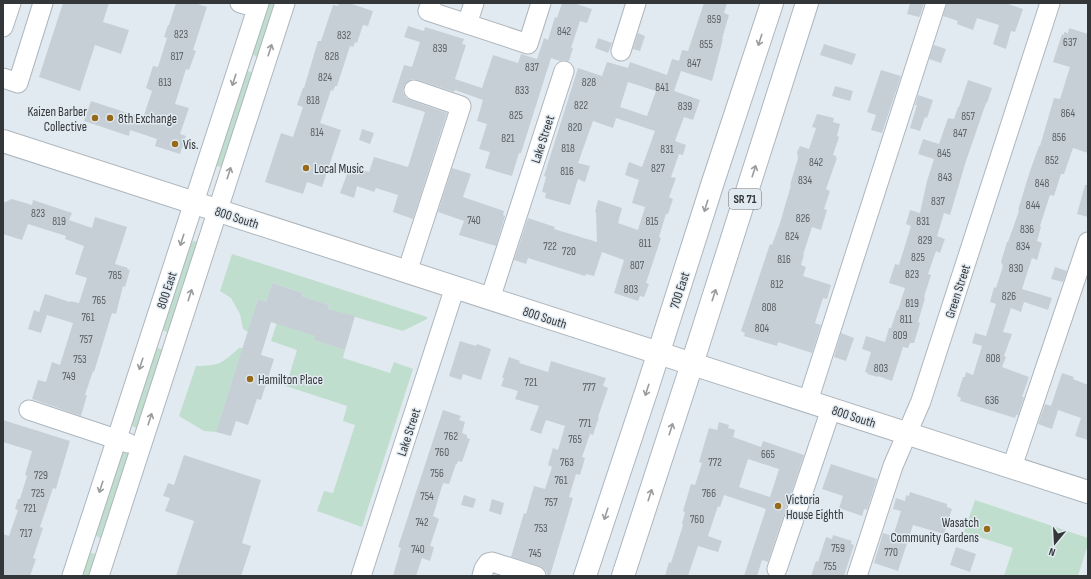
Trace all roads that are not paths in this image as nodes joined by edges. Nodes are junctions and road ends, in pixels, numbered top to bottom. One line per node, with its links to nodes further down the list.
1 (11, 3): 14 (street)
2 (43, 3): 19 (street)
3 (285, 3): 17 (street, 800 East, one-way to 3)
4 (430, 3): 13 (street)
5 (474, 3): 13 (street)
6 (541, 3): 13 (street)
7 (636, 3): 15 (street)
8 (772, 3): 30 (main road, 700 East / SR 71, one-way to 30)
9 (807, 3): 31 (main road, SR 71, one-way to 9)
10 (936, 3): 32 (street)
11 (1050, 3): 35 (street, Green Street)
12 (252, 5): 16 (street, 800 East)
13 (467, 24)
14 (3, 27)
15 (621, 51)
16 (240, 61): 17 (street); 22 (street, 800 East, one-way to 22)
17 (264, 69): 23 (street, 800 East, one-way to 17)
18 (564, 71): 27 (street, Lake Street)
19 (3, 78)
20 (414, 90): 25 (street)
21 (3, 141): 22 (main road, 800 South)
22 (194, 203): 23 (main road, 800 South); 28 (street, 800 East, one-way to 28)
23 (217, 210): 25 (main road, 800 South); 29 (street, 800 East, one-way to 23)
24 (1088, 242): 38 (street)
25 (407, 272): 26 (main road, 800 South)
26 (455, 287): 27 (main road, 800 South); 45 (street, Lake Street)
27 (490, 299): 30 (main road, 800 South)
28 (148, 342): 29 (street); 36 (street, 800 East, one-way to 36)
29 (172, 350): 37 (street, 800 East, one-way to 29)
30 (659, 353): 31 (main road, 800 South); 48 (main road, 700 East / SR 71, one-way to 48)
31 (692, 364): 32 (main road, 800 South); 49 (main road, SR 71, one-way to 31)
32 (808, 401): 33 (main road, 800 South)
33 (832, 409): 35 (main road, 800 South); 42 (street)
34 (29, 410): 36 (street)
35 (907, 433): 38 (main road, 800 South); 50 (street, Green Street)
36 (117, 439): 37 (street); 40 (street, 800 East, one-way to 40)
37 (140, 447): 41 (street, 800 East)
38 (1012, 467): 39 (main road, 800 South)
39 (1088, 492)
40 (83, 542): 41 (street); 43 (street, 800 East)
41 (107, 550): 44 (street, 800 East)
42 (777, 569)
43 (72, 576)
44 (99, 576)
45 (361, 576)
46 (482, 576): 47 (street)
47 (536, 576)
48 (585, 576)
49 (623, 576)
50 (858, 576)

